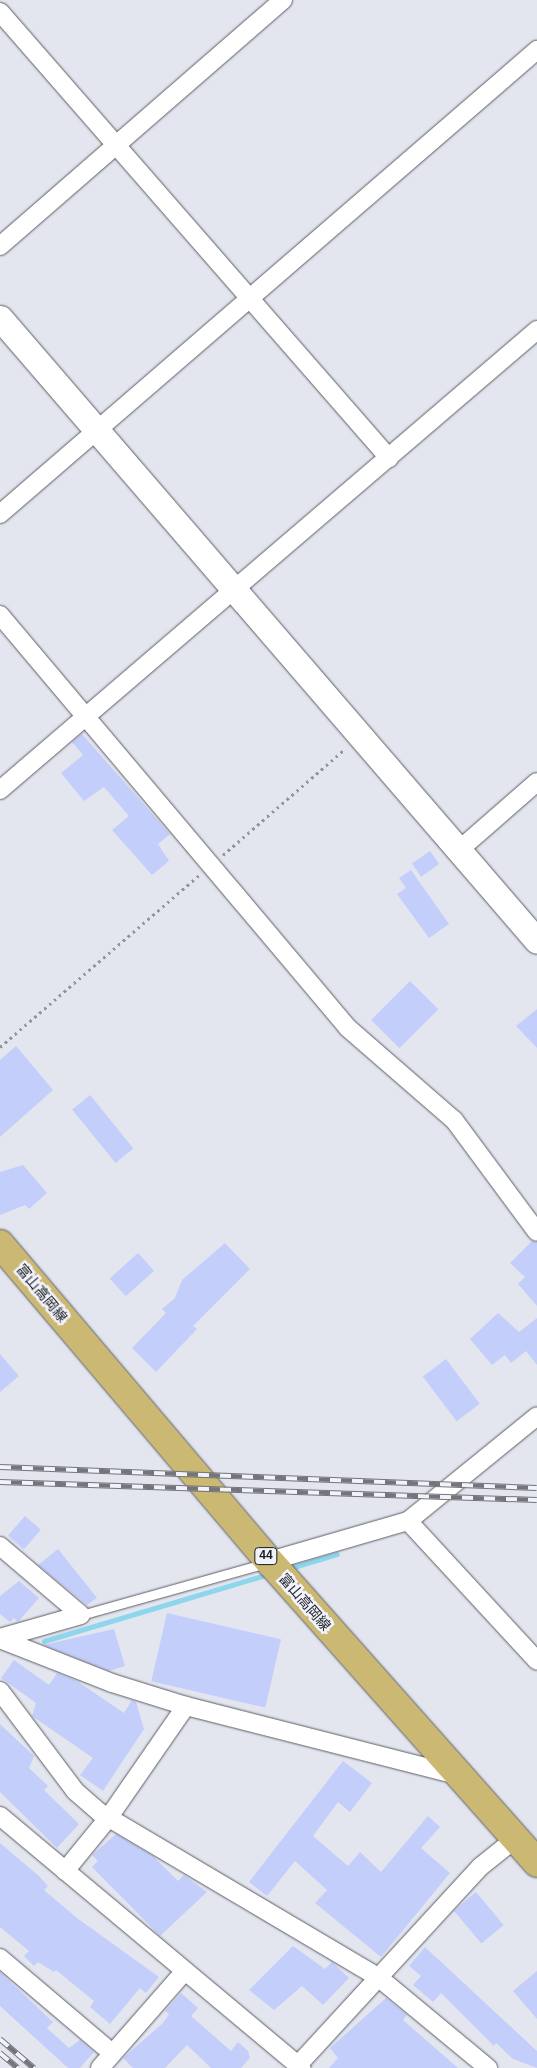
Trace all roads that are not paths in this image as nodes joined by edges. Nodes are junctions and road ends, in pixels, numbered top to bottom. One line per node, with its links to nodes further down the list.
1 (283, 0): 4 (street)
2 (0, 12): 4 (street)
3 (537, 50): 6 (street)
4 (117, 144): 5 (street); 6 (street)
5 (0, 246)
6 (251, 298): 9 (street); 10 (street)
7 (0, 318): 9 (street)
8 (537, 330): 10 (street)
9 (98, 432): 11 (street); 12 (street)
10 (388, 458): 12 (street)
11 (0, 514)
12 (236, 592): 14 (street); 17 (street)
13 (0, 616): 14 (street)
14 (87, 716): 16 (street); 19 (street)
15 (537, 782): 17 (street)
16 (0, 790)
17 (459, 850): 18 (street)
18 (537, 941)
19 (537, 1232)
20 (0, 1244): 24 (main road, 富山高岡線 / 44)
21 (537, 1416): 22 (street)
22 (408, 1521): 24 (street); 27 (street)
23 (0, 1546): 25 (street)
24 (270, 1561): 25 (lane); 30 (main road, 富山高岡線 / 44)
25 (81, 1615): 26 (street)
26 (0, 1639): 29 (street)
27 (537, 1661)
28 (0, 1691): 32 (street)
29 (186, 1706): 30 (street); 32 (street)
30 (457, 1775): 33 (main road, 富山高岡線 / 44)
31 (0, 1816): 34 (street)
32 (109, 1817): 34 (street); 37 (street)
33 (529, 1850): 37 (street)
34 (64, 1871): 36 (street)
35 (0, 1958): 38 (street)
36 (184, 1972): 38 (street); 39 (street)
37 (378, 1977): 39 (street); 41 (street)
38 (112, 2053): 40 (street)
39 (300, 2066)
40 (100, 2068)
41 (488, 2068)

